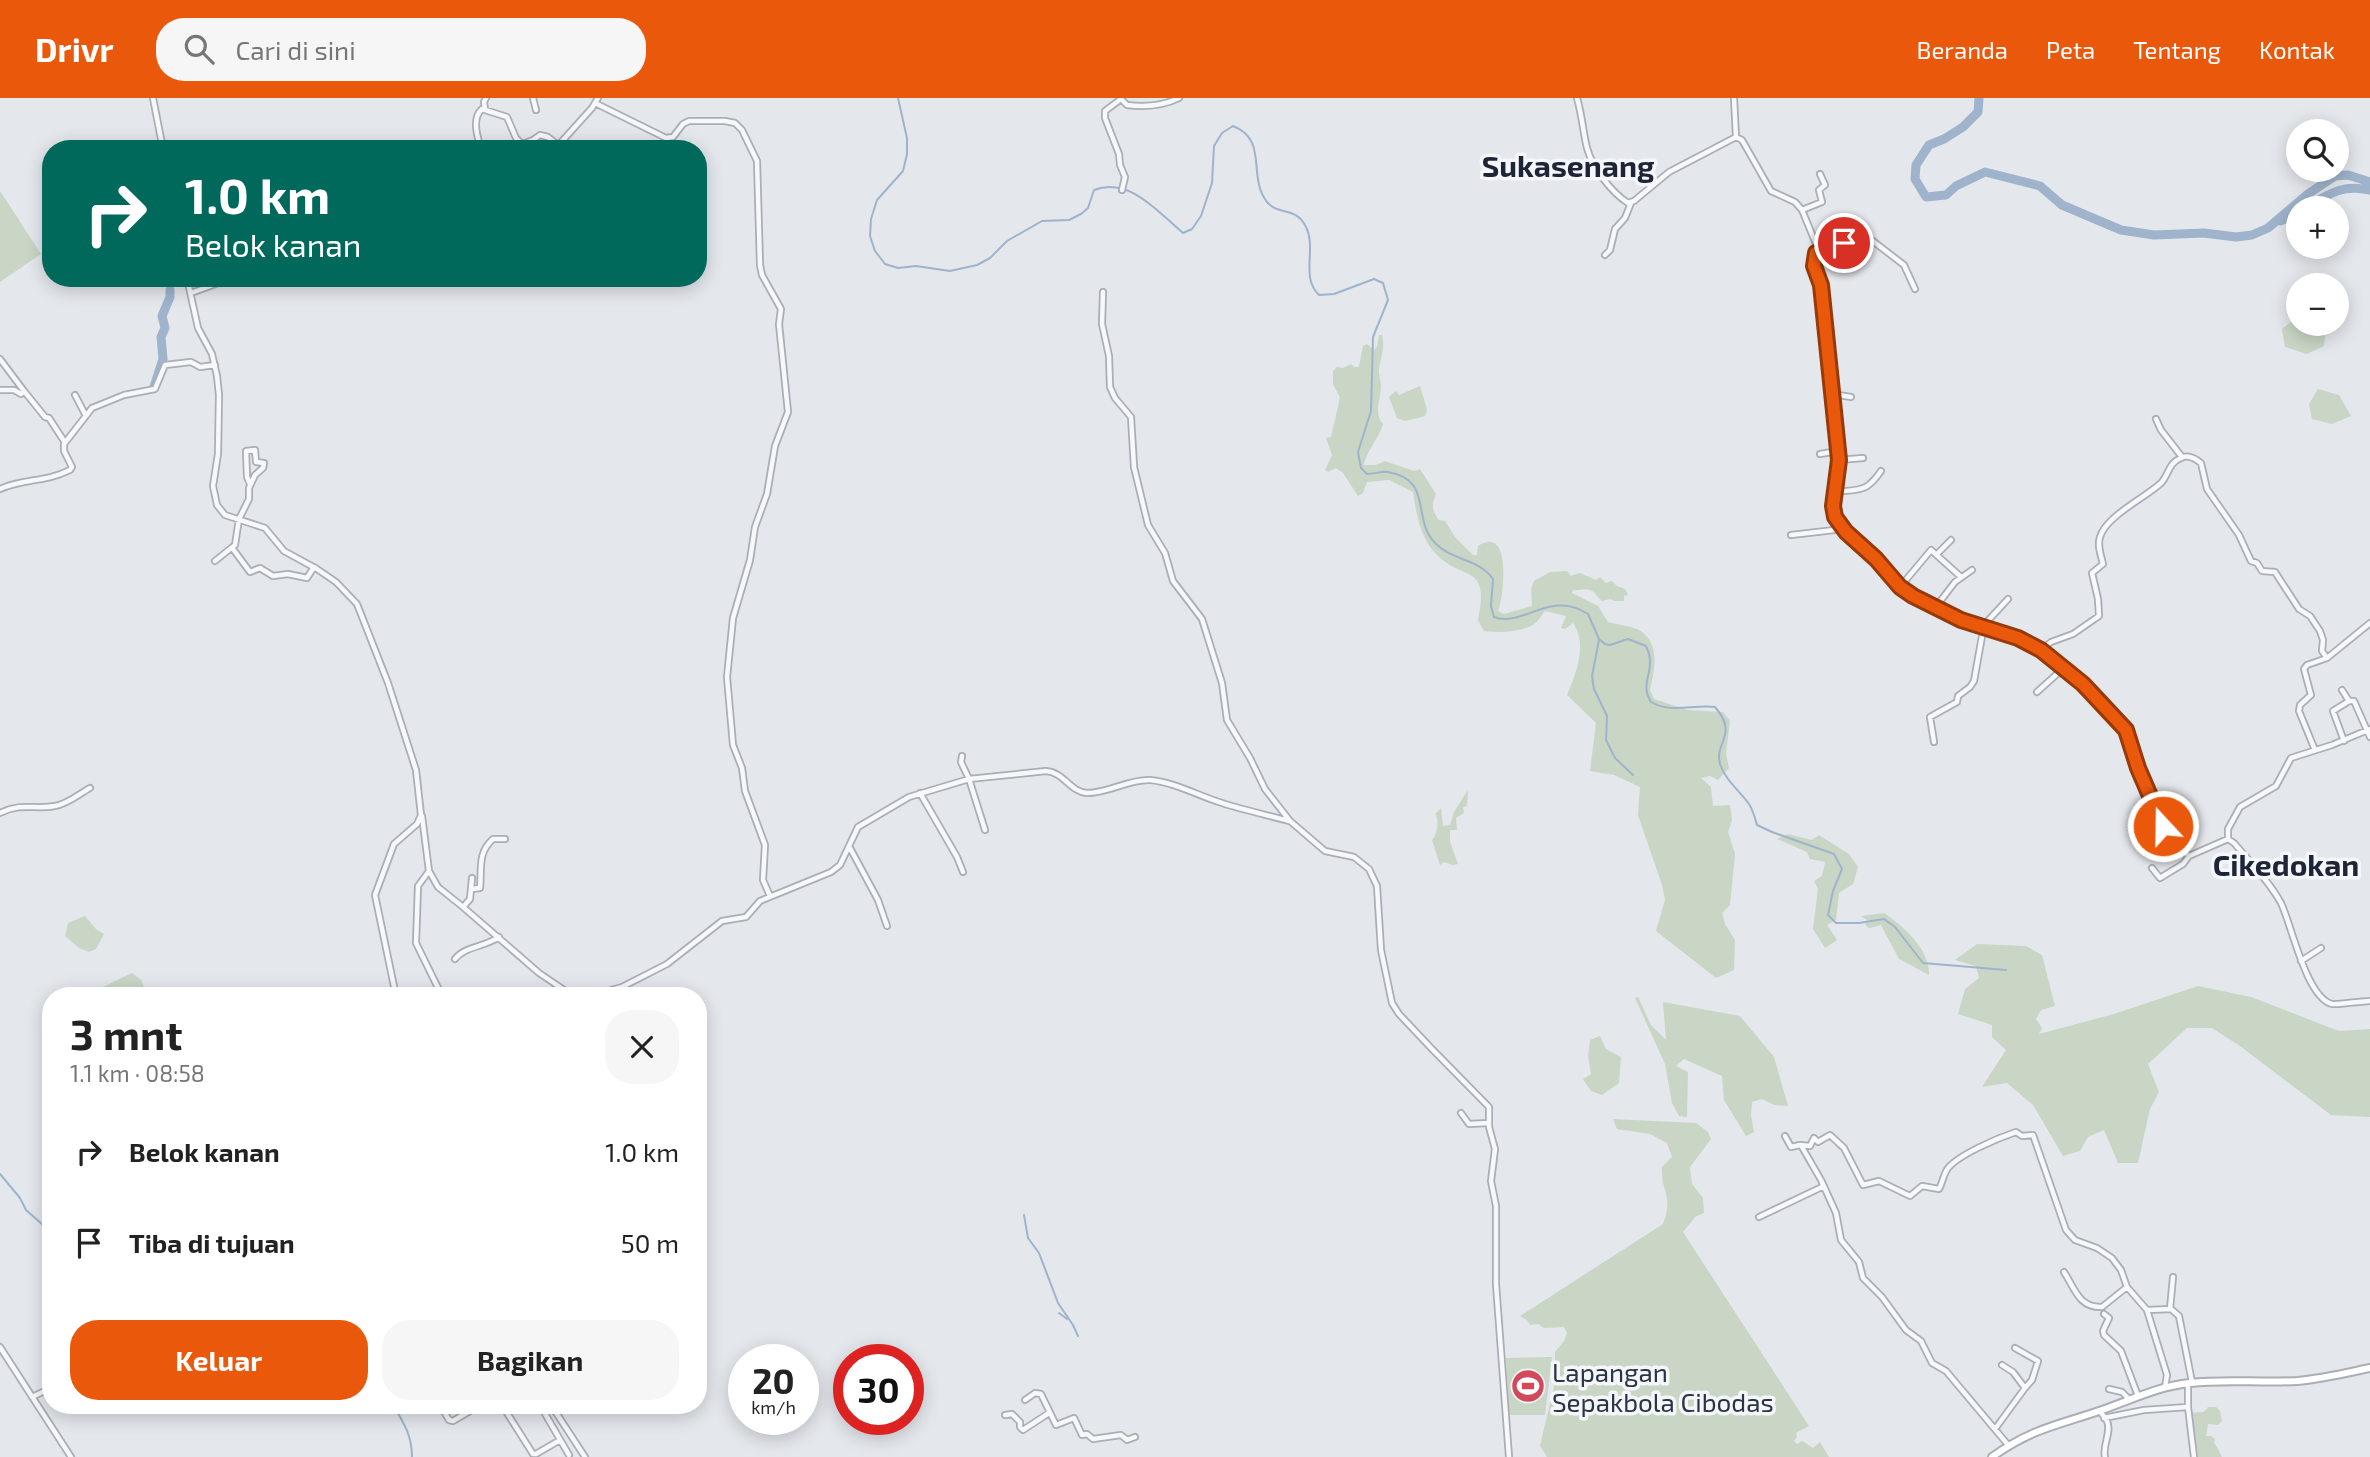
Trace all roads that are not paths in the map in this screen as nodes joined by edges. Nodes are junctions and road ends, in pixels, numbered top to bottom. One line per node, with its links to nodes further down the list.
1 (153, 98): 11 (street)
2 (533, 98): 9 (street)
3 (1179, 98): 18 (street)
4 (1577, 98): 19 (street)
5 (1734, 98): 10 (street)
6 (485, 99): 8 (street)
7 (596, 100): 16 (street); 90 (street)
8 (485, 109): 12 (street); 13 (street)
9 (536, 110)
10 (1736, 137): 19 (street); 20 (street)
11 (161, 140)
12 (479, 140)
13 (518, 140)
14 (534, 140): 15 (street)
15 (551, 140)
16 (563, 140)
17 (1819, 174): 20 (street)
18 (1122, 190)
19 (1631, 203): 22 (street)
20 (1802, 210): 21 (street)
21 (1816, 253): 25 (street); 32 (street)
22 (1605, 255)
23 (189, 287): 27 (street)
24 (207, 287): 27 (street)
25 (1914, 289)
26 (1103, 292): 79 (street)
27 (191, 293): 29 (street)
28 (0, 359): 31 (street)
29 (215, 365): 35 (street); 47 (street)
30 (0, 390): 31 (street)
31 (24, 391): 37 (street)
32 (1832, 394): 34 (street); 38 (street)
33 (75, 395): 35 (street)
34 (1851, 397)
35 (86, 414): 37 (street)
36 (2157, 419): 40 (street)
37 (64, 442): 45 (street)
38 (1838, 452): 39 (street); 42 (street)
39 (1820, 454)
40 (2182, 457): 62 (street); 63 (street)
41 (1863, 458): 42 (street)
42 (1839, 460): 46 (street)
43 (1881, 471): 46 (street)
44 (250, 484): 44 (street); 47 (street)
45 (0, 489)
46 (1835, 492): 48 (street)
47 (239, 519): 51 (street); 54 (street)
48 (1843, 529): 49 (street); 57 (street)
49 (1791, 535)
50 (1951, 540): 52 (street)
51 (233, 549): 53 (street); 54 (street)
52 (1937, 554): 56 (street); 57 (street)
53 (215, 561)
54 (314, 567): 78 (street)
55 (1972, 570): 56 (street)
56 (1961, 578): 59 (street)
57 (1900, 587): 59 (street)
58 (2008, 599): 61 (street)
59 (1935, 608): 61 (street)
60 (2370, 623): 63 (street)
61 (1983, 628): 62 (street); 71 (street)
62 (2041, 650): 64 (street)
63 (2327, 658): 72 (street)
64 (2061, 665): 66 (street); 84 (street)
65 (2342, 690): 67 (street)
66 (2037, 692)
67 (2348, 701): 68 (street); 70 (street)
68 (2369, 730): 69 (street); 70 (street)
69 (2370, 737)
70 (2344, 741): 72 (street)
71 (1934, 742)
72 (2315, 750): 82 (street)
73 (962, 756): 74 (street)
74 (969, 779): 76 (street); 79 (street); 80 (street)
75 (90, 788): 77 (street)
76 (920, 793): 83 (street); 87 (street)
77 (0, 813)
78 (421, 815): 86 (street); 97 (street)
79 (1290, 821): 103 (street)
80 (985, 830)
81 (505, 839): 89 (street)
82 (2228, 839): 84 (street); 96 (street)
83 (850, 848): 90 (street); 92 (street)
84 (2189, 856): 85 (street)
85 (2152, 868)
86 (429, 870): 91 (street); 98 (street)
87 (963, 872)
88 (472, 878): 89 (street)
89 (472, 889): 91 (street)
90 (770, 896): 100 (street)
91 (463, 906): 93 (street)
92 (887, 926)
93 (499, 937): 95 (street); 99 (street)
94 (2321, 948): 96 (street)
95 (455, 958)
96 (2301, 961): 101 (street)
97 (394, 987)
98 (438, 987)
99 (559, 987)
100 (622, 987)
101 (2370, 1001)
102 (1461, 1113): 103 (street)
103 (1488, 1123): 147 (street)
104 (1784, 1136): 105 (street)
105 (1800, 1145): 106 (street); 110 (street)
106 (1824, 1186): 107 (street); 139 (street)
107 (1759, 1217)
108 (2064, 1272): 110 (street)
109 (2173, 1277): 111 (street)
110 (2127, 1287): 112 (street)
111 (2170, 1309): 112 (street); 118 (street)
112 (2147, 1310): 120 (street)
113 (2104, 1314): 123 (street)
114 (0, 1347): 124 (street)
115 (2015, 1348): 119 (street)
116 (2002, 1365): 119 (street)
117 (2370, 1368): 118 (main road)
118 (2190, 1383): 120 (main road); 127 (street)
119 (2025, 1388): 139 (street)
120 (2165, 1388): 123 (main road)
121 (2109, 1389): 125 (street)
122 (42, 1392): 124 (street)
123 (2138, 1396): 125 (main road)
124 (32, 1397): 129 (street)
125 (2129, 1399): 128 (main road)
126 (1025, 1400): 130 (street)
127 (2188, 1407): 138 (street); 150 (street)
128 (2099, 1411): 138 (street); 142 (main road)
129 (42, 1412)
130 (1049, 1413): 137 (street); 140 (street)
131 (43, 1414): 145 (street)
132 (446, 1414): 133 (street)
133 (462, 1414)
134 (508, 1414): 144 (street)
135 (545, 1414): 141 (street)
136 (557, 1414): 146 (street)
137 (1005, 1415)
138 (2105, 1418): 149 (street)
139 (1995, 1430): 142 (street)
140 (1135, 1437)
141 (560, 1440): 143 (street); 144 (street)
142 (2009, 1446): 148 (main road)
143 (569, 1455)
144 (533, 1456)
145 (71, 1457)
146 (584, 1457)
147 (1509, 1457)
148 (1992, 1457)
149 (2105, 1457)
150 (2194, 1457)

